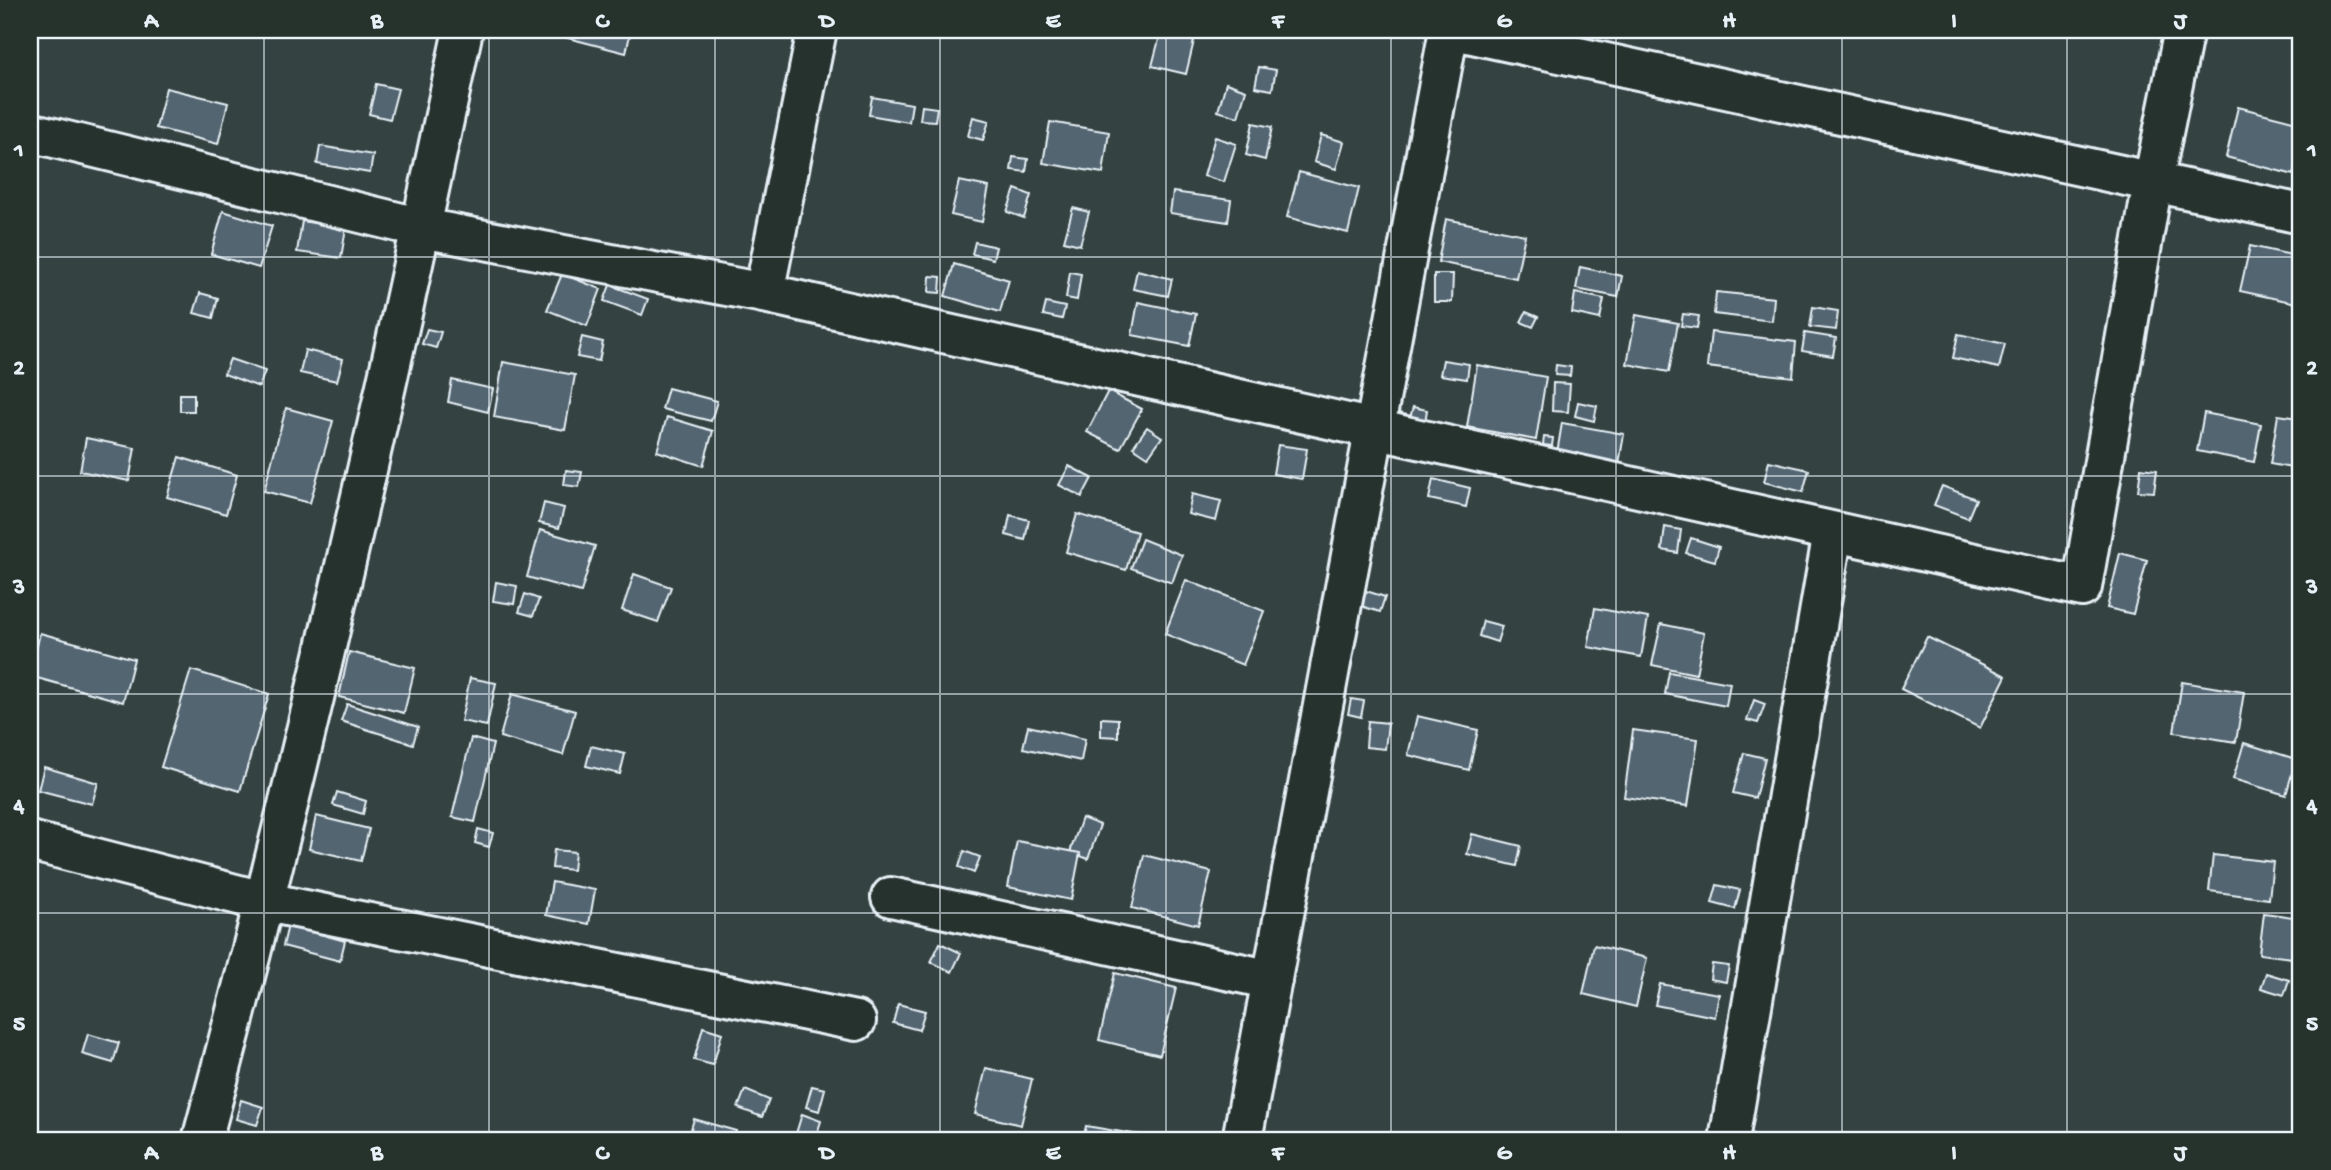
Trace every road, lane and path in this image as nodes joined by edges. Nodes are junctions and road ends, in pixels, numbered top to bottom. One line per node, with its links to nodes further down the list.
1 (463, 30): 8 (street)
2 (817, 30): 9 (street)
3 (1451, 30): 6 (street); 10 (street)
4 (2184, 30): 6 (street)
5 (30, 132): 8 (street)
6 (2153, 182): 7 (street); 11 (street)
7 (2301, 214)
8 (422, 228): 9 (street); 14 (street)
9 (764, 293): 10 (street)
10 (1375, 429): 11 (street); 15 (street)
11 (1833, 532): 19 (street)
12 (30, 841): 14 (street)
13 (891, 897): 15 (street)
14 (266, 902): 16 (street); 17 (street)
15 (1272, 980): 18 (street)
16 (856, 1021)
17 (202, 1140)
18 (1242, 1140)
19 (1729, 1140)

